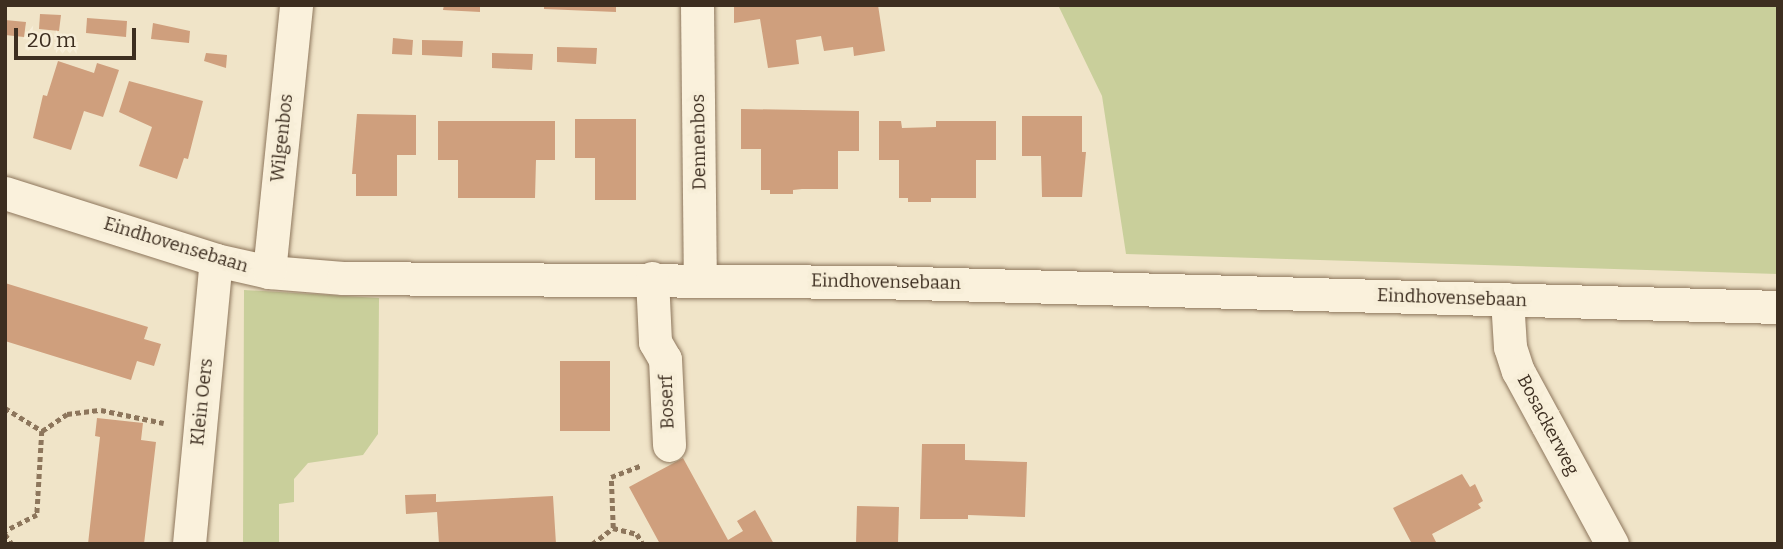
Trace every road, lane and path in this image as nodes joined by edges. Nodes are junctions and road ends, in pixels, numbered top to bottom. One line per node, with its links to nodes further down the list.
1 (296, 5): 5 (street, Wilgenbos)
2 (697, 5): 7 (street, Dennenbos)
3 (5, 192): 4 (street, Eindhovensebaan)
4 (216, 260): 5 (street, Eindhovensebaan); 12 (street, Klein Oers)
5 (269, 272): 6 (street, Eindhovensebaan)
6 (652, 278): 7 (street, Eindhovensebaan); 13 (street, Boserf)
7 (700, 278): 8 (street, Eindhovensebaan)
8 (1507, 299): 9 (street, Eindhovensebaan); 20 (street, Bosackerweg)
9 (1778, 307)
10 (5, 408): 11 (path)
11 (42, 431): 12 (path); 15 (path)
12 (200, 431): 17 (street, Klein Oers)
13 (668, 445): 14 (path)
14 (613, 528): 18 (path); 19 (path)
15 (5, 532): 16 (path)
16 (12, 544)
17 (189, 544)
18 (592, 544)
19 (643, 544)
20 (1612, 544)

